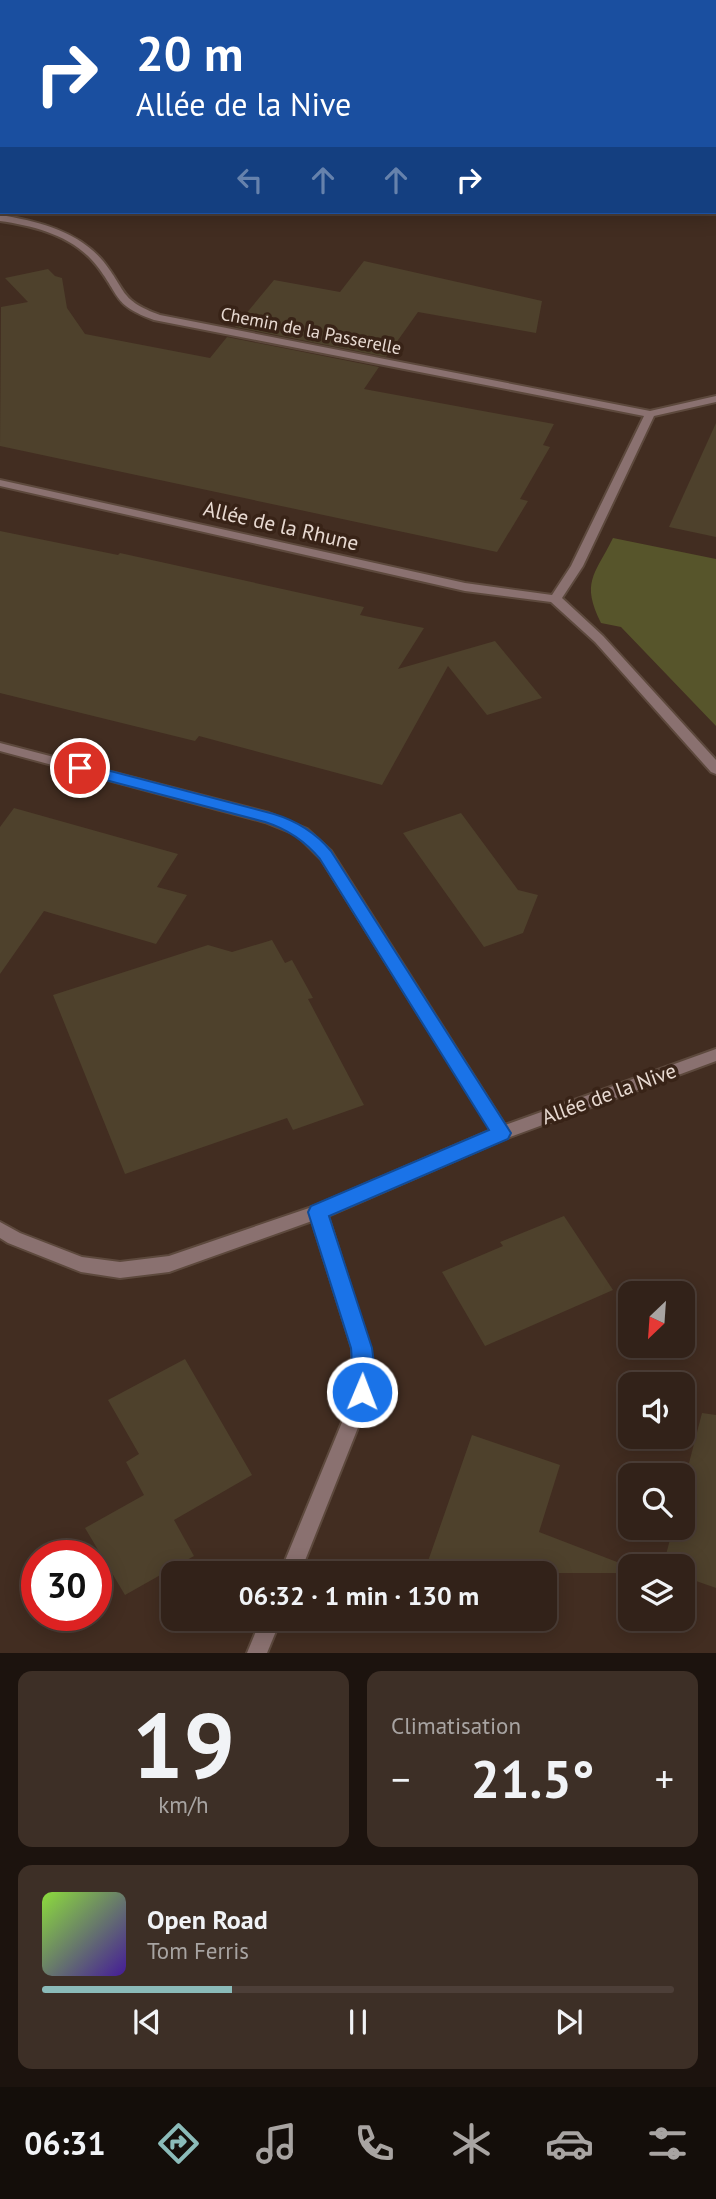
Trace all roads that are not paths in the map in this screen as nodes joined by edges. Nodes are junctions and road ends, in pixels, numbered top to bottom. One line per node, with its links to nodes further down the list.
1 (0, 218): 3 (street, Chemin de la Passerelle)
2 (716, 399): 3 (street)
3 (650, 414): 5 (street)
4 (0, 483): 5 (street, Allée de la Rhune)
5 (555, 599): 7 (street)
6 (0, 747): 9 (street)
7 (716, 769)
8 (716, 1055): 9 (street, Allée de la Nive)
9 (501, 1133): 10 (street, Allée de la Nive)
10 (318, 1212): 11 (street, Allée de la Nive); 12 (street)
11 (0, 1229)
12 (295, 1561)
13 (266, 1631): 14 (street)
14 (257, 1653)

